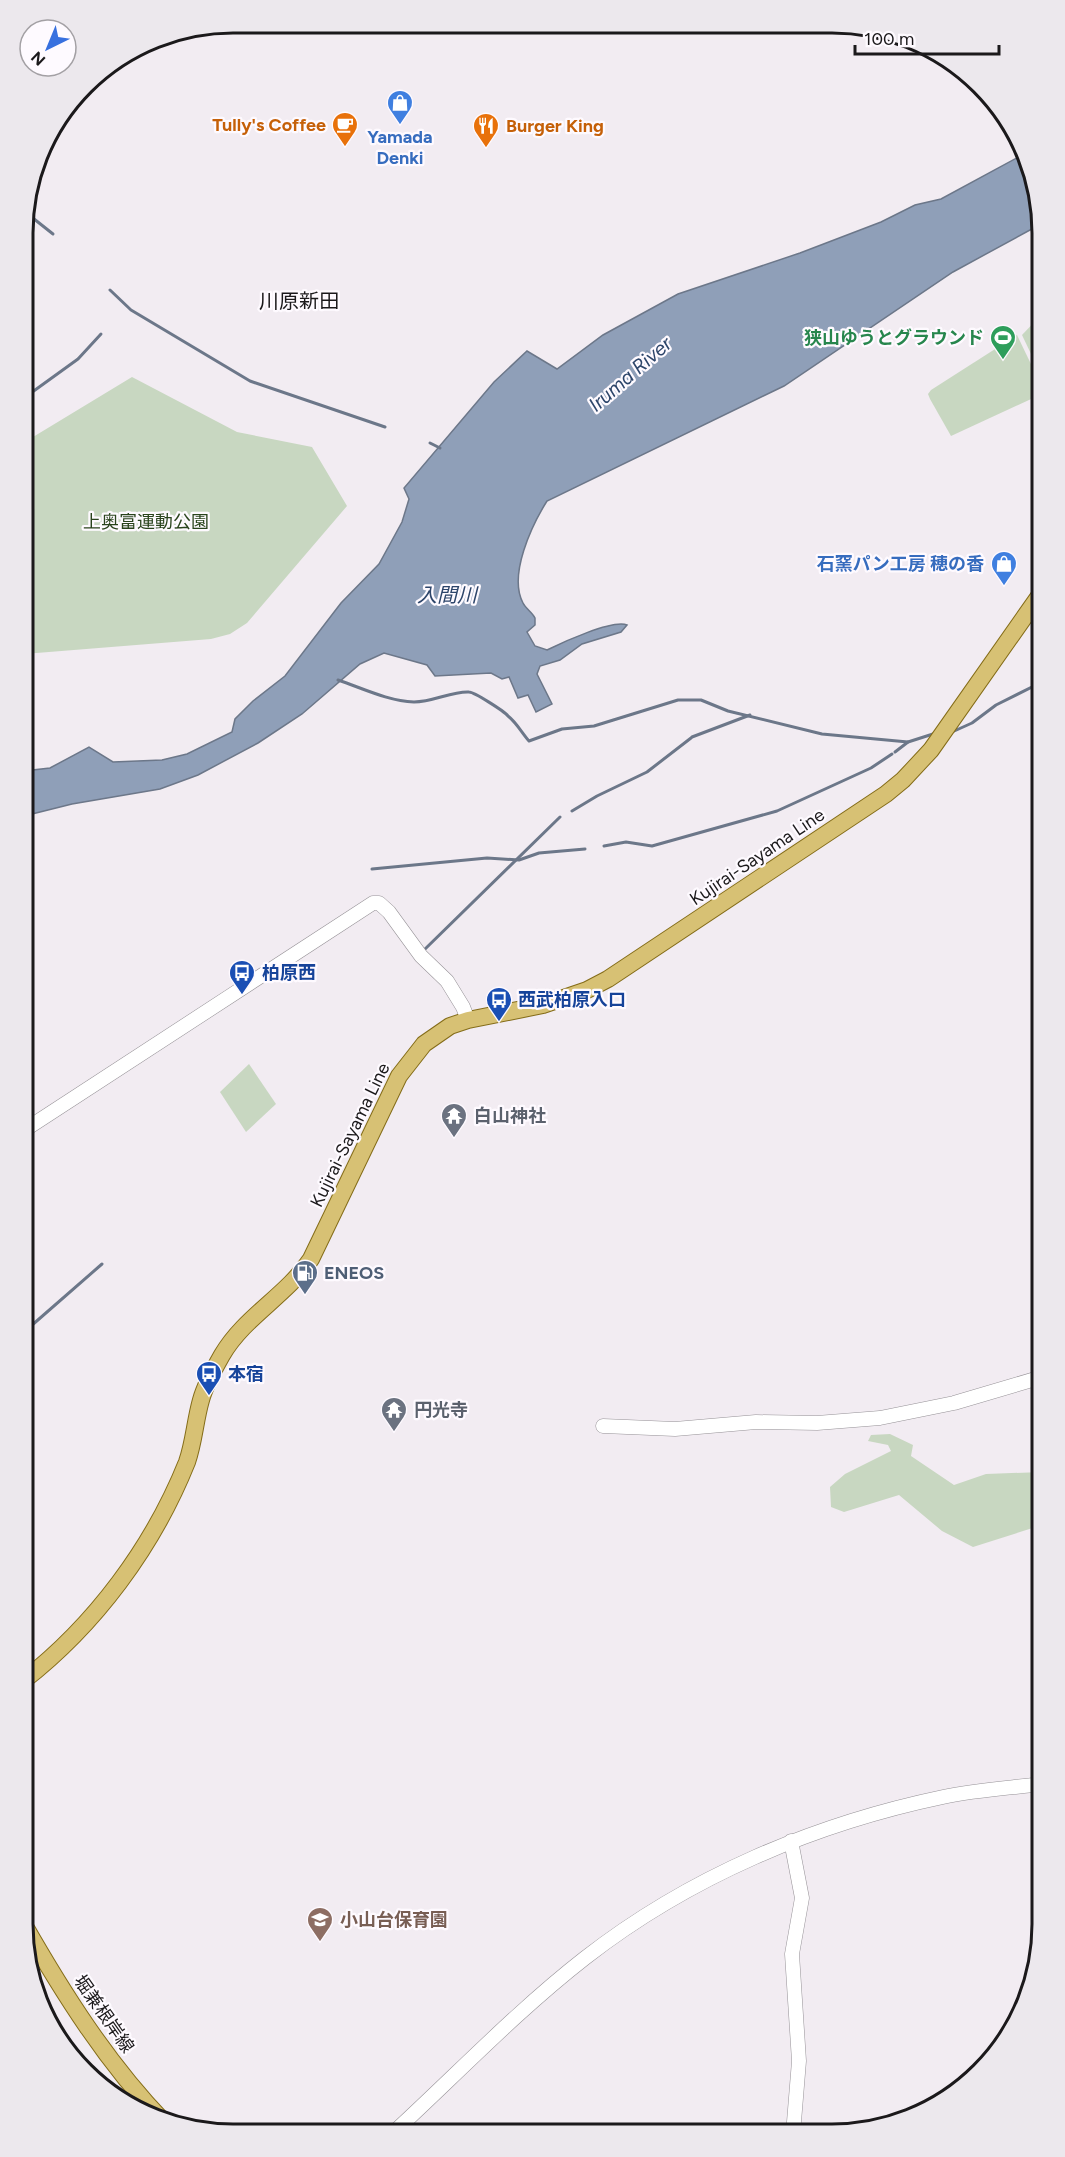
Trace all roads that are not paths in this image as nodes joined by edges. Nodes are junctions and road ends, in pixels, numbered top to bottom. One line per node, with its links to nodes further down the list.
1 (1032, 606): 2 (main road, Kujirai-Sayama Line)
2 (468, 1020): 3 (street); 6 (main road, Kujirai-Sayama Line)
3 (33, 1124)
4 (1032, 1380): 5 (street)
5 (603, 1426)
6 (33, 1672)
7 (1032, 1785): 8 (street)
8 (791, 1841): 11 (street); 12 (street)
9 (34, 1942): 10 (main road, 堀兼根岸線)
10 (152, 2107)
11 (403, 2124)
12 (794, 2124)

